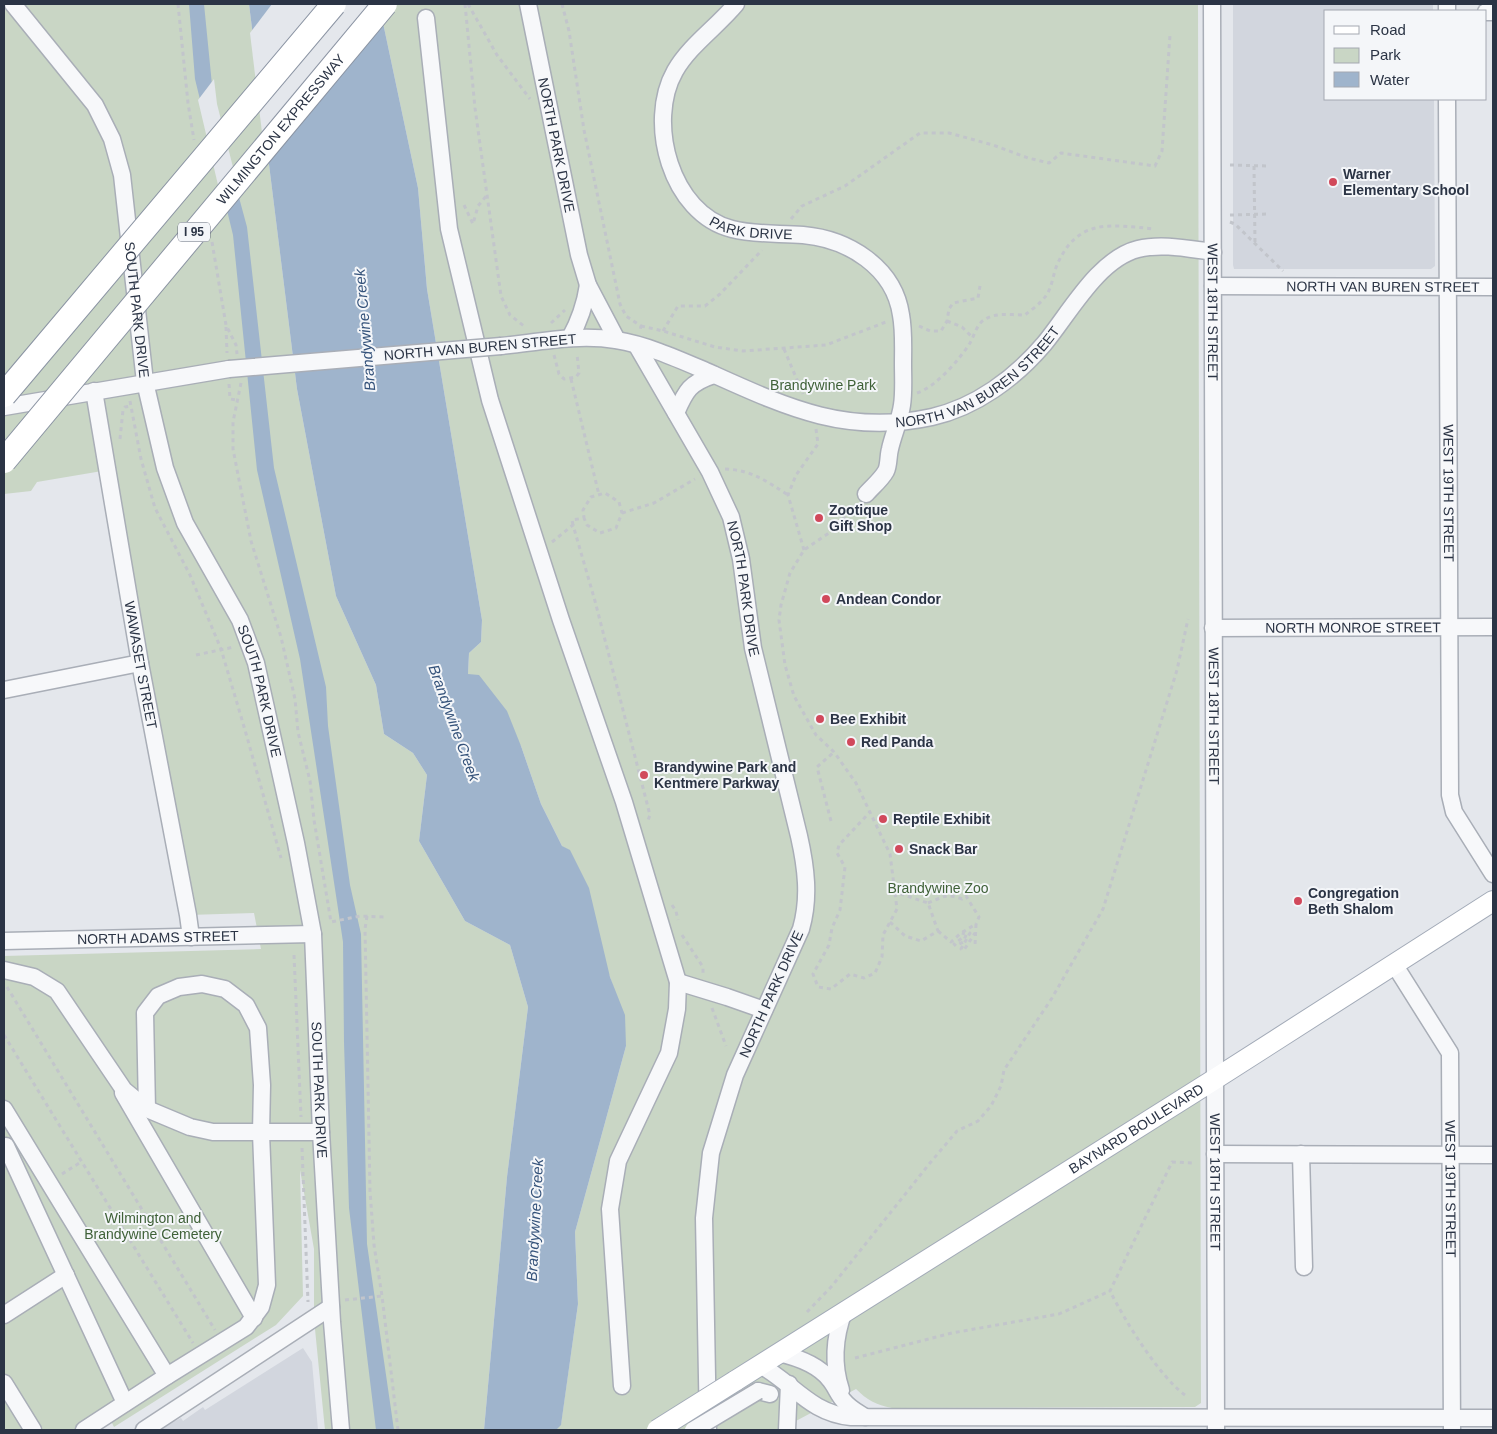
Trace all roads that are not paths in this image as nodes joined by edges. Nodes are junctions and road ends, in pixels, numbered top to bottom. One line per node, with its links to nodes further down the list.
1 (13, 4): 18 (street, SOUTH PARK DRIVE)
2 (334, 4): 20 (highway, bridge)
3 (385, 4): 24 (highway, WILMINGTON EXPRESSWAY / I 95, bridge)
4 (528, 4): 10 (street, NORTH PARK DRIVE)
5 (736, 4): 23 (street, PARK DRIVE)
6 (1212, 4): 9 (street, WEST 18TH STREET)
7 (426, 18): 38 (street)
8 (1447, 100): 12 (street, WEST 19TH STREET)
9 (1213, 252): 11 (street, WEST 18TH STREET); 23 (street, NORTH VAN BUREN STREET)
10 (588, 286): 14 (street, NORTH PARK DRIVE); 15 (street, NORTH PARK DRIVE)
11 (1213, 286): 12 (street, NORTH VAN BUREN STREET); 28 (street, WEST 18TH STREET)
12 (1448, 287): 13 (street, NORTH VAN BUREN STREET); 26 (street, WEST 19TH STREET)
13 (1493, 287)
14 (617, 340): 15 (street, NORTH VAN BUREN STREET); 16 (street, NORTH VAN BUREN STREET)
15 (569, 346): 18 (street, NORTH VAN BUREN STREET, bridge)
16 (637, 346): 17 (street, NORTH VAN BUREN STREET); 22 (street, NORTH PARK DRIVE)
17 (714, 375): 22 (street); 23 (street, NORTH VAN BUREN STREET)
18 (146, 382): 19 (street, NORTH VAN BUREN STREET); 33 (street, SOUTH PARK DRIVE)
19 (94, 391): 21 (street, NORTH VAN BUREN STREET); 29 (street, WAWASET STREET)
20 (4, 395)
21 (4, 407)
22 (676, 413): 39 (street, NORTH PARK DRIVE)
23 (898, 422): 25 (street, PARK DRIVE)
24 (4, 460)
25 (866, 494)
26 (1450, 627): 27 (street, NORTH MONROE STREET); 28 (street, NORTH MONROE STREET); 31 (street, WEST 19TH STREET)
27 (1493, 627)
28 (1214, 628): 41 (street, WEST 18TH STREET)
29 (140, 663): 30 (street); 34 (street, WAWASET STREET)
30 (4, 690)
31 (1493, 874)
32 (1493, 901): 36 (main road, BAYNARD BOULEVARD)
33 (313, 934): 34 (street, NORTH ADAMS STREET); 44 (street, SOUTH PARK DRIVE)
34 (191, 936): 35 (street, NORTH ADAMS STREET)
35 (4, 941)
36 (1394, 964): 41 (main road, BAYNARD BOULEVARD); 51 (street, WEST 19TH STREET)
37 (4, 970): 40 (street)
38 (678, 982): 39 (street); 63 (street)
39 (764, 1010): 79 (street, NORTH PARK DRIVE)
40 (110, 1072): 43 (street); 57 (street)
41 (1215, 1079): 48 (street, WEST 18TH STREET); 55 (main road, BAYNARD BOULEVARD)
42 (4, 1109): 46 (street)
43 (147, 1109): 45 (street); 45 (street)
44 (321, 1132): 45 (street); 54 (street, SOUTH PARK DRIVE)
45 (261, 1133): 57 (street)
46 (20, 1136): 47 (street); 60 (street)
47 (5, 1146): 53 (street)
48 (1215, 1154): 49 (street); 71 (street, WEST 18TH STREET)
49 (1301, 1154): 51 (street); 52 (street)
50 (1493, 1155): 51 (street)
51 (1450, 1156): 72 (street, WEST 19TH STREET)
52 (1304, 1267)
53 (66, 1275): 56 (street); 65 (street)
54 (331, 1307): 75 (street); 76 (street, SOUTH PARK DRIVE)
55 (844, 1311): 58 (main road, BAYNARD BOULEVARD); 66 (street)
56 (4, 1315)
57 (254, 1318): 60 (street)
58 (778, 1353): 59 (main road, BAYNARD BOULEVARD); 66 (street)
59 (760, 1365): 62 (street); 77 (main road, BAYNARD BOULEVARD, bridge)
60 (167, 1376): 65 (street)
61 (4, 1383): 73 (street)
62 (789, 1384): 67 (street); 80 (street)
63 (622, 1386)
64 (764, 1392): 78 (street, bridge)
65 (125, 1403): 74 (street)
66 (848, 1406): 67 (street)
67 (867, 1418): 69 (street)
68 (1493, 1418): 72 (street)
69 (950, 1424): 70 (street)
70 (1002, 1424): 71 (street)
71 (1216, 1424): 72 (street)
72 (1452, 1424)
73 (33, 1430)
74 (84, 1430)
75 (144, 1430)
76 (341, 1430)
77 (657, 1430)
78 (693, 1430)
79 (708, 1430)
80 (787, 1430)

